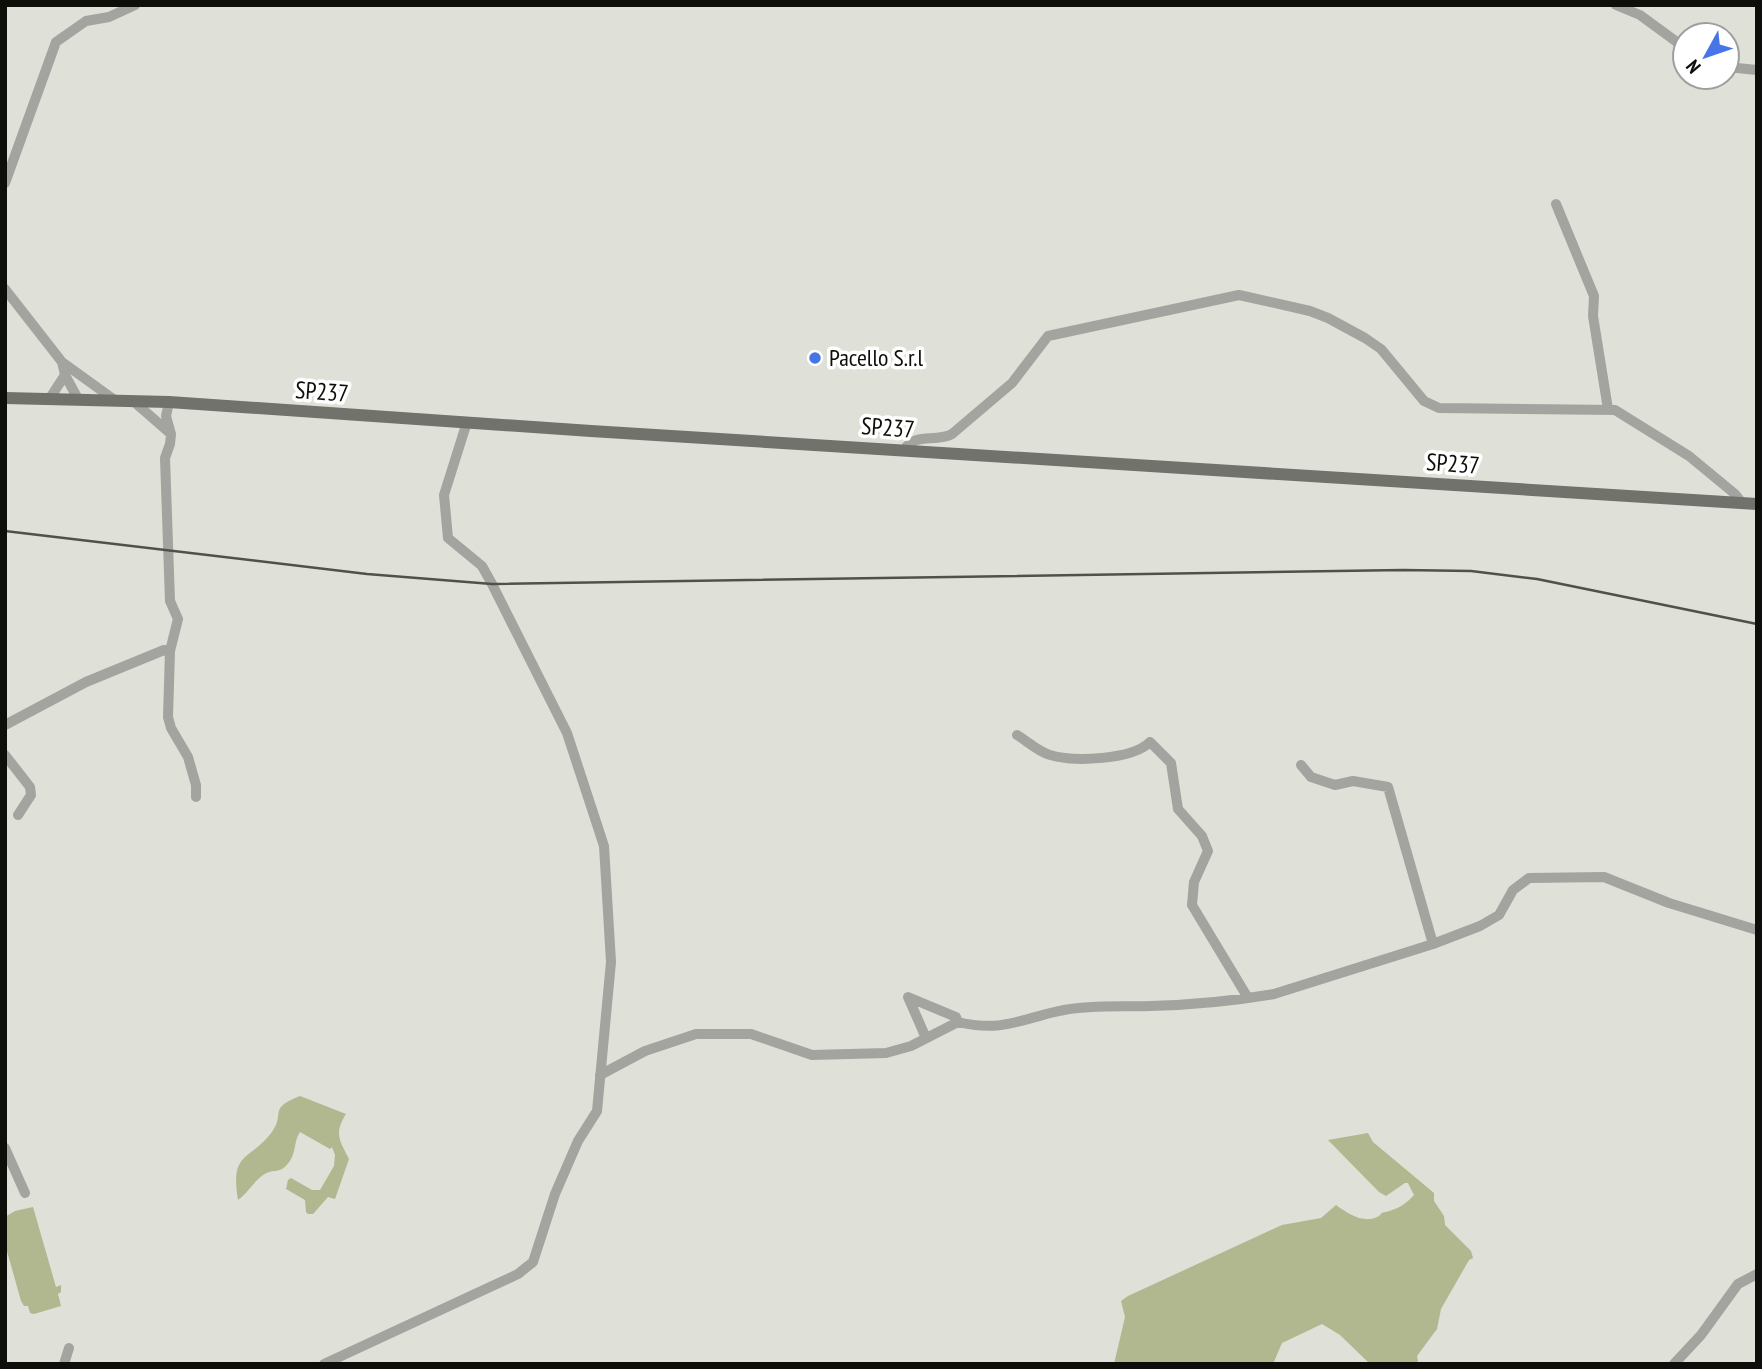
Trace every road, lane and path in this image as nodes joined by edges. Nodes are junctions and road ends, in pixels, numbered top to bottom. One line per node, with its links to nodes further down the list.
1 (135, 5): 4 (street)
2 (1616, 5): 3 (street)
3 (1671, 38)
4 (5, 183)
5 (1556, 204): 16 (street)
6 (5, 289): 7 (street)
7 (62, 362): 8 (street); 9 (street)
8 (77, 373): 11 (street); 14 (street)
9 (65, 375): 10 (street); 11 (street)
10 (50, 398): 11 (main road, SP237 / SP237); 12 (main road, SP237 / SP237)
11 (82, 399): 14 (main road, SP237 / SP237)
12 (9, 400)
13 (132, 400): 14 (main road, SP237 / SP237); 15 (main road, SP237 / SP237); 18 (street)
14 (117, 401)
15 (169, 402): 17 (main road, SP237 / SP237); 18 (street)
16 (1608, 409): 19 (street); 20 (street)
17 (467, 422): 19 (main road, SP237 / SP237); 34 (street)
18 (171, 434): 22 (street)
19 (904, 450): 20 (main road, SP237 / SP237)
20 (1743, 503): 21 (main road, SP237 / SP237)
21 (1757, 504)
22 (170, 651): 23 (street); 27 (street)
23 (5, 725)
24 (1017, 735): 31 (street)
25 (5, 755): 28 (street)
26 (1301, 765): 30 (street)
27 (196, 797)
28 (18, 815)
29 (1757, 930): 30 (street)
30 (1433, 944): 31 (street)
31 (1248, 998): 32 (street)
32 (958, 1022): 33 (street); 33 (street)
33 (926, 1038): 34 (street)
34 (600, 1075): 40 (street)
35 (5, 1148): 36 (street)
36 (25, 1192)
37 (1757, 1274): 41 (street)
38 (69, 1348): 39 (street)
39 (64, 1364)
40 (324, 1364)
41 (1674, 1364)

